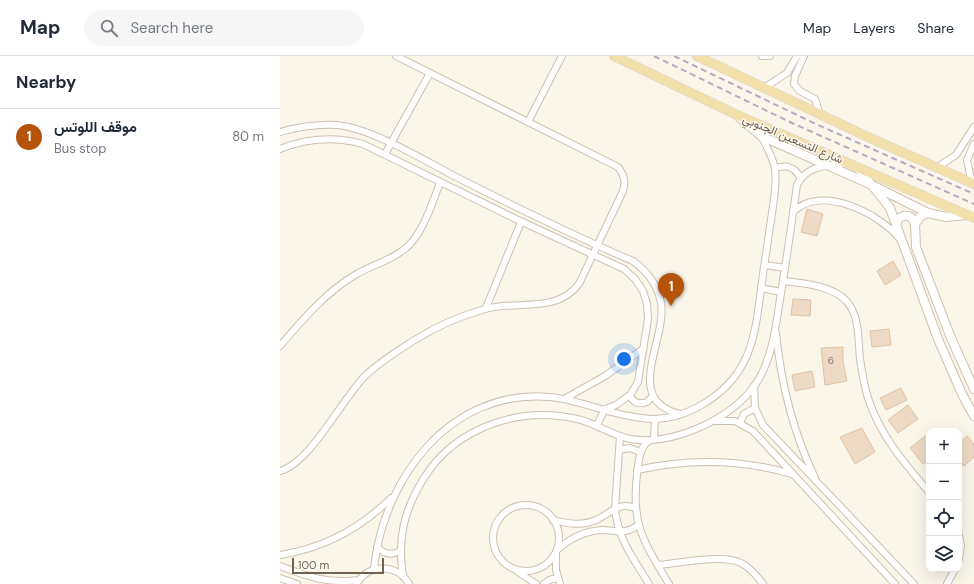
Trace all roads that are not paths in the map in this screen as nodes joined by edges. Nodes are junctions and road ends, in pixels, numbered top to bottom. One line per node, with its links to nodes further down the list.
1 (396, 56): 9 (street)
2 (562, 56): 13 (street)
3 (614, 56): 11 (main road, شارع التسعين الجنوبي)
4 (697, 56): 10 (main road)
5 (762, 56): 6 (street)
6 (770, 56)
7 (797, 56): 10 (street)
8 (804, 56): 12 (street)
9 (430, 73): 13 (street); 17 (street)
10 (764, 88): 12 (main road)
11 (735, 114): 16 (street); 21 (main road, شارع التسعين الجنوبي)
12 (820, 115): 24 (main road)
13 (528, 122): 38 (street)
14 (974, 127): 24 (street)
15 (280, 132): 17 (street)
16 (761, 136): 22 (street); 23 (street)
17 (390, 143): 20 (street); 29 (street)
18 (974, 144): 27 (street)
19 (280, 149): 20 (street)
20 (384, 154): 26 (street)
21 (853, 164): 22 (street); 28 (street); 33 (main road, شارع التسعين الجنوبي)
22 (828, 166): 25 (street); 28 (street)
23 (775, 168): 25 (street); 40 (street)
24 (936, 168): 27 (main road)
25 (800, 177): 30 (street)
26 (440, 183): 34 (street); 47 (street)
27 (973, 184)
28 (872, 185): 31 (street); 36 (street)
29 (521, 210): 32 (street); 34 (street)
30 (793, 212): 37 (street); 41 (street)
31 (928, 213): 33 (street); 35 (street)
32 (530, 214): 34 (street); 38 (street)
33 (970, 217)
34 (521, 222): 39 (street); 45 (street)
35 (915, 224): 36 (street); 50 (street)
36 (896, 226): 37 (street)
37 (902, 242): 57 (street)
38 (597, 246): 39 (street); 52 (street)
39 (592, 256): 45 (street); 48 (street)
40 (765, 265): 41 (street); 43 (street)
41 (785, 268): 42 (street)
42 (783, 281): 44 (street); 70 (street)
43 (761, 288): 44 (street); 56 (street)
44 (781, 292): 46 (street)
45 (486, 308): 67 (street)
46 (775, 328): 49 (street); 69 (street)
47 (280, 346)
48 (643, 349): 51 (street); 53 (street)
49 (754, 386): 54 (street); 59 (street)
50 (974, 389)
51 (630, 395): 52 (street); 55 (street)
52 (653, 396): 56 (street)
53 (564, 398): 55 (street); 71 (street)
54 (755, 408): 60 (street); 69 (street)
55 (605, 409): 58 (street); 61 (street)
56 (682, 414): 58 (street)
57 (974, 416)
58 (655, 419): 63 (street)
59 (715, 420): 60 (street); 63 (street)
60 (740, 423): 68 (street)
61 (597, 426): 62 (street); 78 (street)
62 (620, 436): 63 (street); 64 (street)
63 (654, 439): 65 (street)
64 (619, 450): 65 (street); 72 (street)
65 (640, 452): 66 (street)
66 (637, 470): 68 (street); 73 (street)
67 (280, 471)
68 (792, 474): 83 (street)
69 (817, 483): 81 (street)
70 (926, 488)
71 (394, 495): 77 (street); 80 (street)
72 (615, 508): 73 (street); 74 (street); 76 (street)
73 (635, 508): 75 (street)
74 (553, 520): 79 (street); 85 (street)
75 (638, 525): 76 (street); 82 (street)
76 (620, 532): 79 (street); 96 (street)
77 (377, 547): 78 (street); 86 (street)
78 (400, 551): 88 (street)
79 (556, 551): 85 (street); 90 (street)
80 (280, 555)
81 (887, 555): 83 (street); 100 (street)
82 (658, 565): 97 (street); 98 (street)
83 (877, 565): 99 (street)
84 (282, 566): 89 (street); 91 (street)
85 (512, 568): 94 (street)
86 (374, 569): 88 (street); 91 (street)
87 (953, 572): 101 (street)
88 (403, 576): 93 (street)
89 (280, 579): 92 (street)
90 (559, 581): 95 (street)
91 (357, 582)
92 (297, 584)
93 (409, 584)
94 (536, 584)
95 (544, 584)
96 (649, 584)
97 (669, 584)
98 (763, 584)
99 (895, 584)
100 (914, 584)
101 (947, 584)

